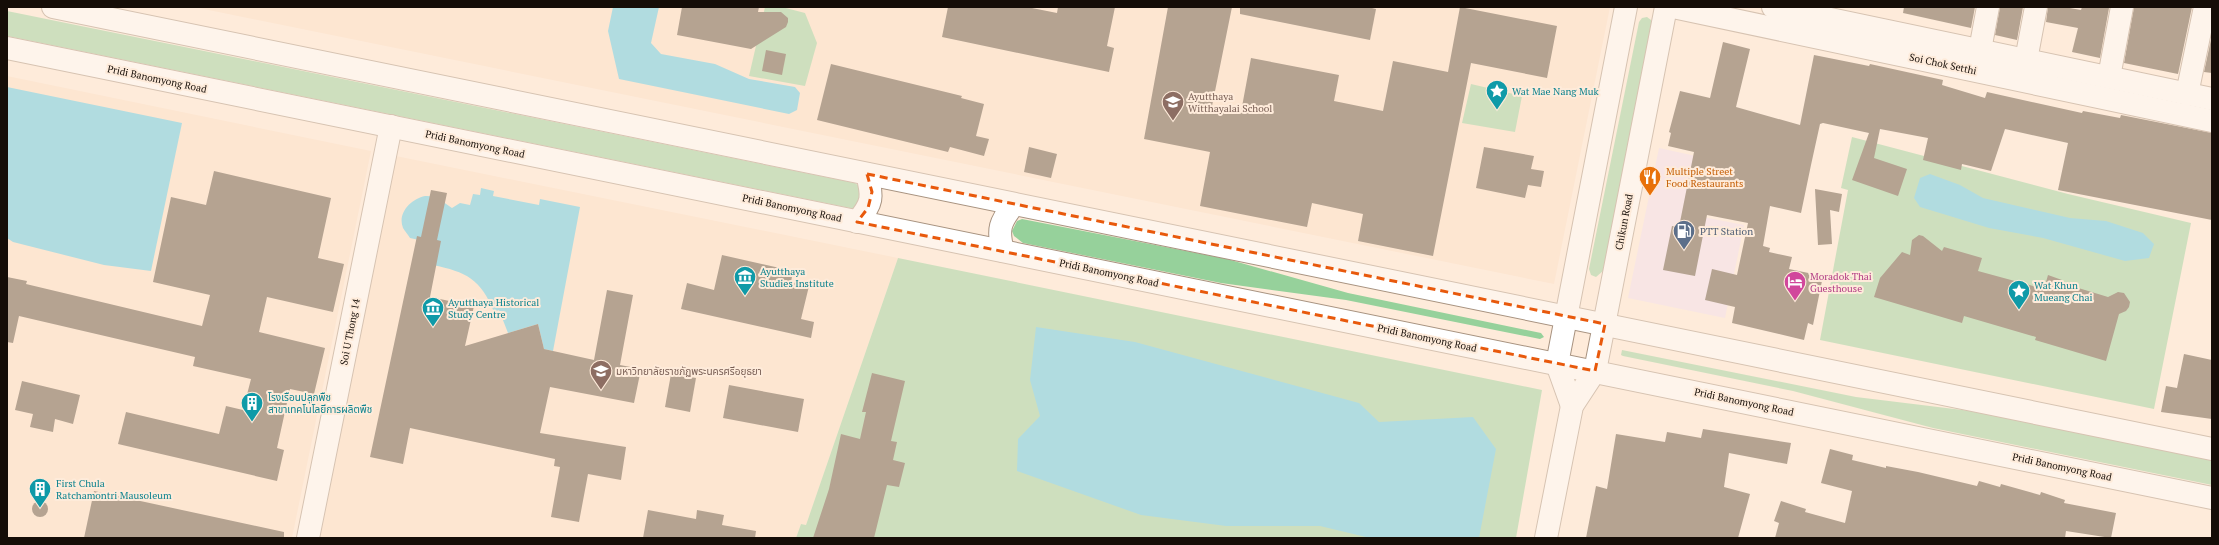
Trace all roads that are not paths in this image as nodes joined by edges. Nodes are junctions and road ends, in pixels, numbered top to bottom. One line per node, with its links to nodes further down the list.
1 (53, 7): 18 (main road)
2 (1626, 7): 22 (main road)
3 (1666, 7): 23 (main road, Chikun Road)
4 (1673, 7): 16 (main road, Soi Chok Setthi)
5 (1773, 7): 11 (main road, Soi Chok Setthi)
6 (1988, 7): 11 (main road)
7 (2036, 7): 12 (main road)
8 (2122, 7): 13 (main road)
9 (2205, 7): 14 (main road)
10 (7, 48): 17 (main road, Pridi Banomyong Road)
11 (1980, 50): 12 (main road, Soi Chok Setthi)
12 (2026, 60): 13 (main road, Soi Chok Setthi)
13 (2109, 77): 14 (main road, Soi Chok Setthi)
14 (2188, 94): 15 (main road, Soi Chok Setthi)
15 (2212, 99)
16 (2212, 121)
17 (391, 126): 20 (main road, Pridi Banomyong Road); 29 (main road, Soi U Thong 14)
18 (867, 174): 19 (main road); 20 (main road)
19 (1014, 204): 21 (main road); 22 (main road)
20 (857, 222): 21 (main road, Pridi Banomyong Road)
21 (1003, 251): 24 (main road, Pridi Banomyong Road)
22 (1566, 317): 23 (main road); 24 (main road)
23 (1605, 324): 25 (main road, Chikun Road); 27 (main road)
24 (1557, 364): 25 (main road, Pridi Banomyong Road); 26 (main road)
25 (1595, 372): 26 (main road, Chikun Road); 28 (main road, Pridi Banomyong Road)
26 (1572, 406): 30 (main road, Chikun Road)
27 (2212, 449)
28 (2212, 498)
29 (308, 538)
30 (1546, 538)

